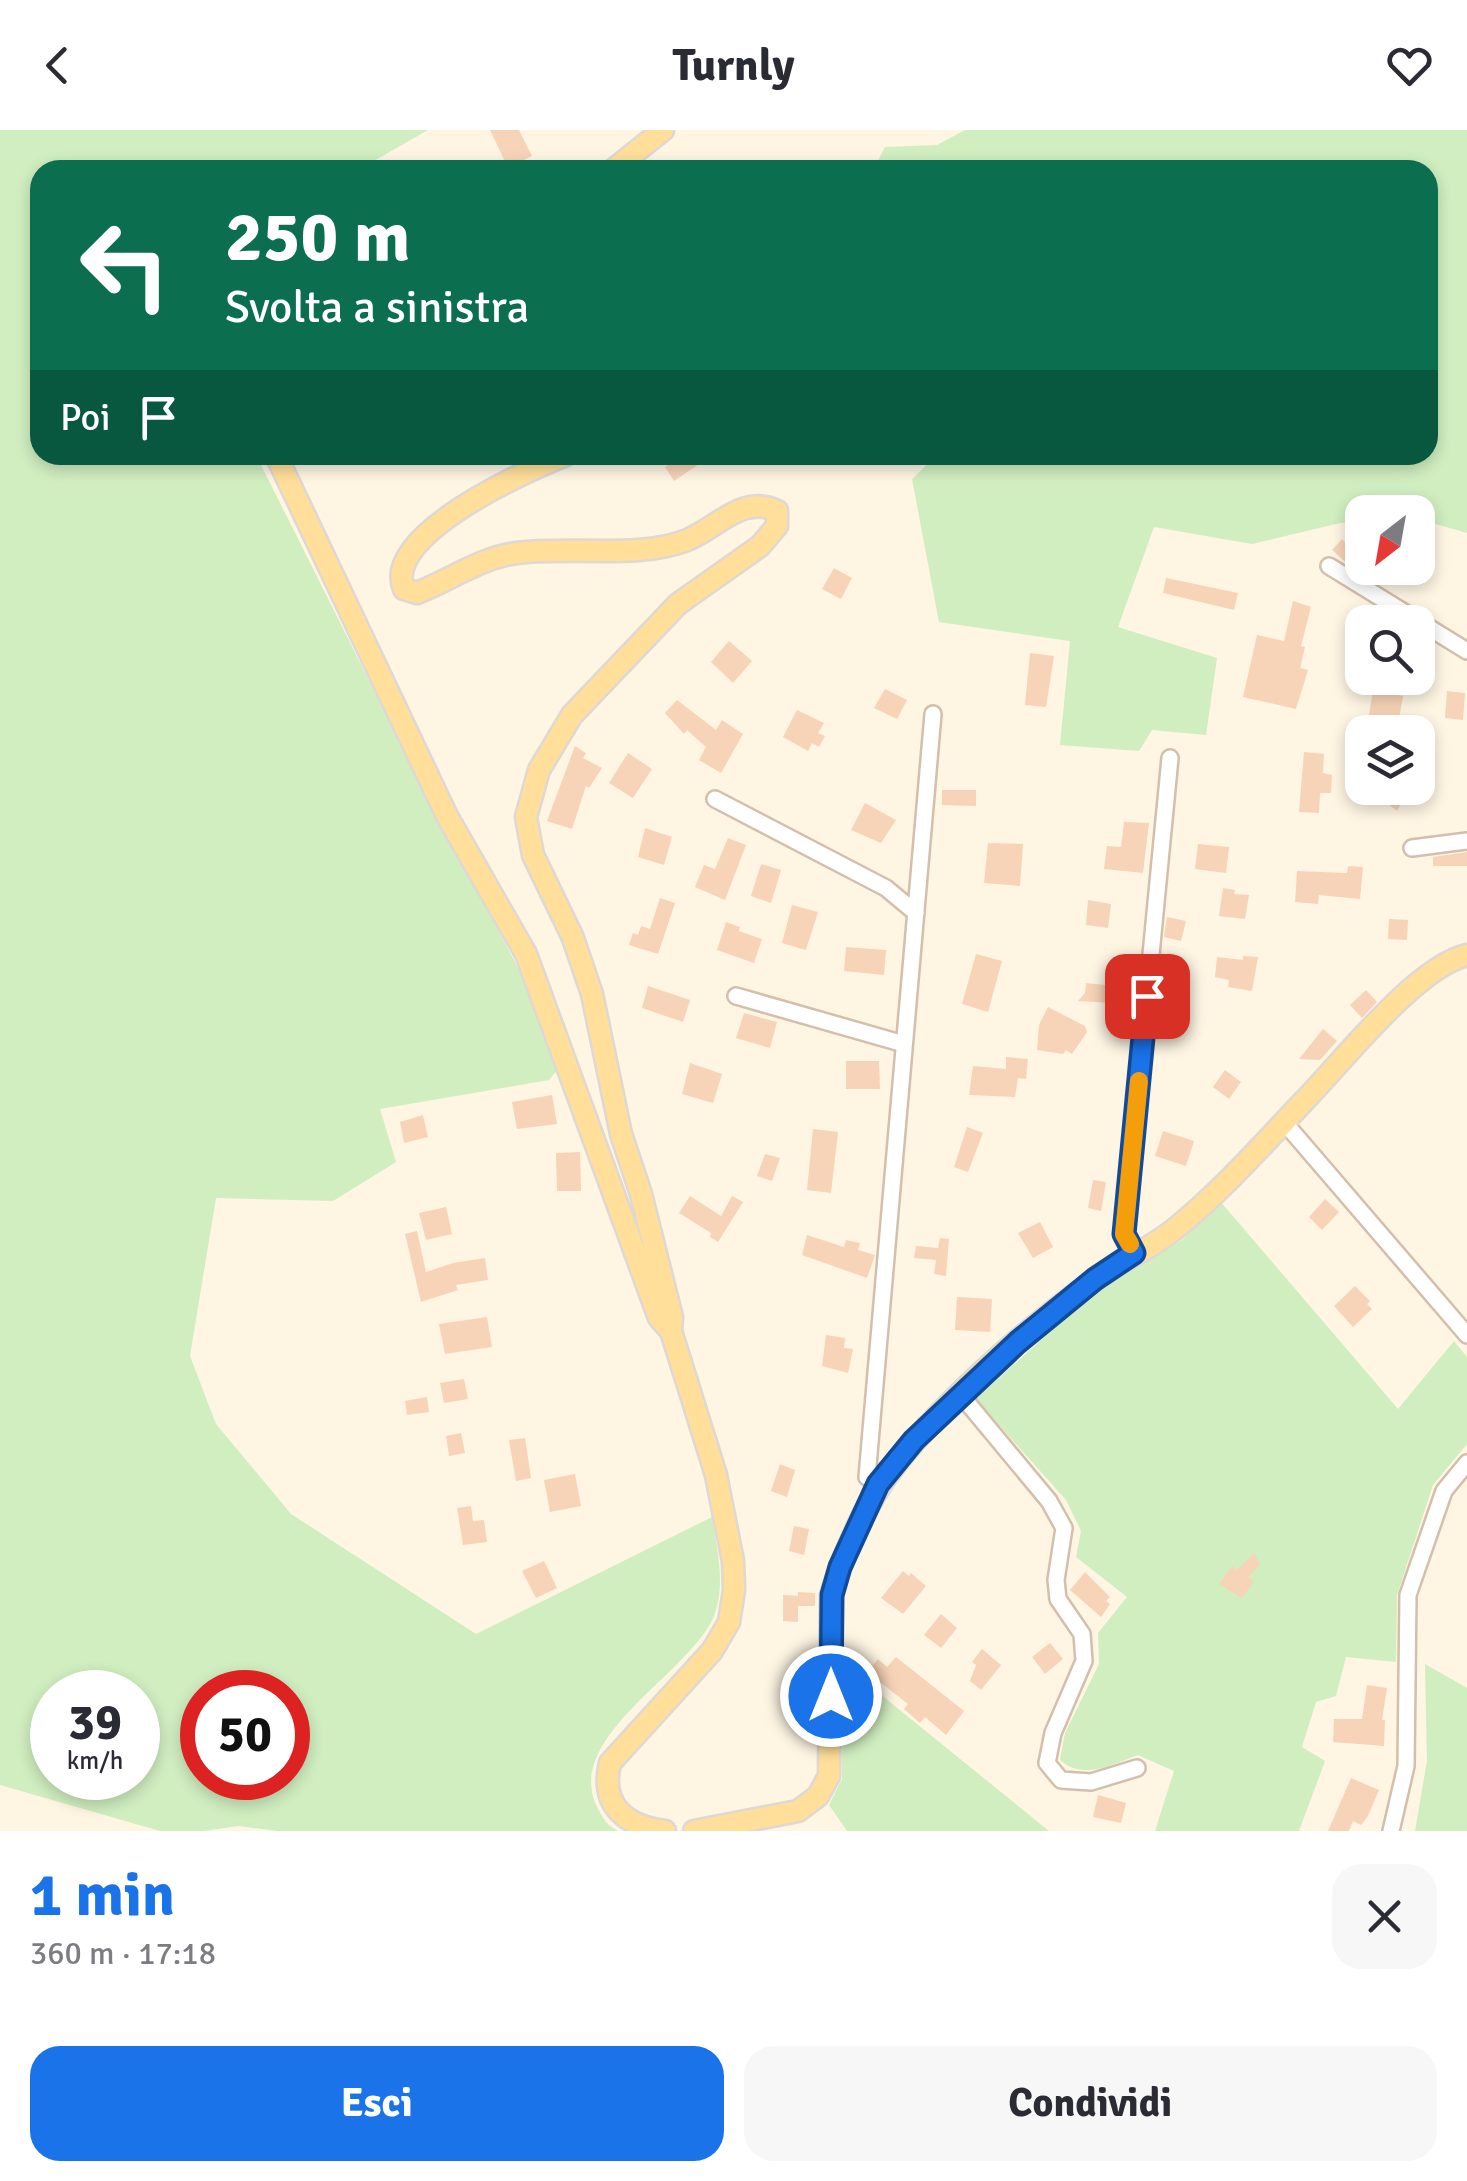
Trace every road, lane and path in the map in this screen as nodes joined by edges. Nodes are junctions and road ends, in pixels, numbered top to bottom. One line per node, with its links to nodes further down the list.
1 (663, 130): 2 (main road)
2 (626, 160)
3 (281, 465): 18 (main road)
4 (544, 465): 18 (main road)
5 (1329, 566): 6 (street)
6 (1467, 651)
7 (933, 714): 12 (street)
8 (1170, 758): 17 (street)
9 (715, 799): 12 (street)
10 (1467, 841): 11 (street)
11 (1412, 848)
12 (916, 912): 15 (street)
13 (1467, 954): 16 (main road)
14 (736, 996): 15 (street)
15 (904, 1044): 22 (street)
16 (1284, 1122): 17 (main road); 19 (street)
17 (1134, 1253): 20 (main road)
18 (671, 1331): 24 (main road)
19 (1467, 1335)
20 (960, 1396): 22 (main road); 23 (street)
21 (1467, 1463): 26 (street)
22 (878, 1484): 25 (main road)
23 (1137, 1768)
24 (665, 1831)
25 (699, 1831)
26 (1391, 1831)

